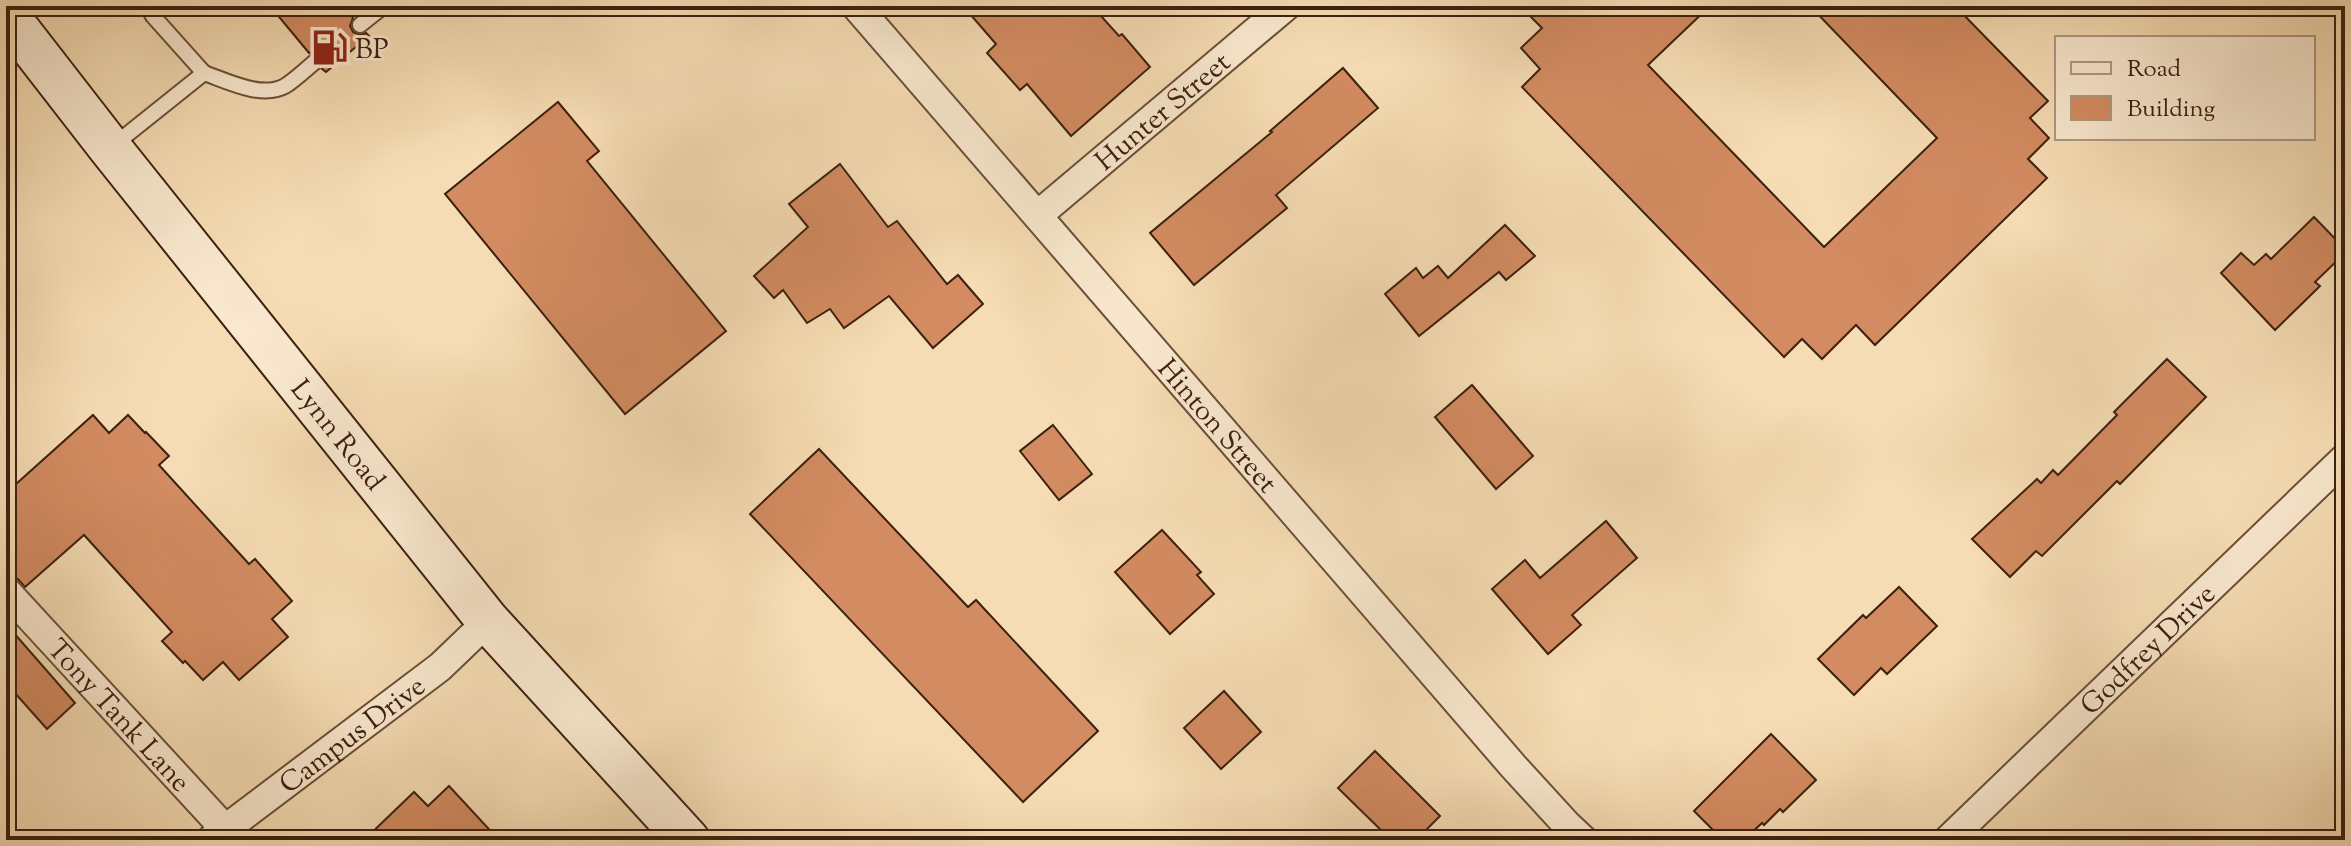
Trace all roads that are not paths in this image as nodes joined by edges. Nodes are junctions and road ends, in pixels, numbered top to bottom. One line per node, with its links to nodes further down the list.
1 (147, 6): 8 (lane)
2 (384, 6): 6 (lane)
3 (856, 6): 10 (street, Hinton Street)
4 (1286, 6): 10 (street, Hunter Street)
5 (6, 14): 9 (main road, Lynn Road)
6 (360, 25)
7 (316, 61): 8 (lane)
8 (204, 73): 9 (lane)
9 (110, 148): 13 (main road, Lynn Road)
10 (1038, 215): 16 (street, Hinton Street)
11 (2345, 458): 17 (street, Godfrey Drive)
12 (6, 591): 14 (street, Tony Tank Lane)
13 (488, 621): 14 (street, Campus Drive); 15 (main road, Lynn Road)
14 (222, 836)
15 (688, 840)
16 (1583, 840)
17 (1948, 840)

